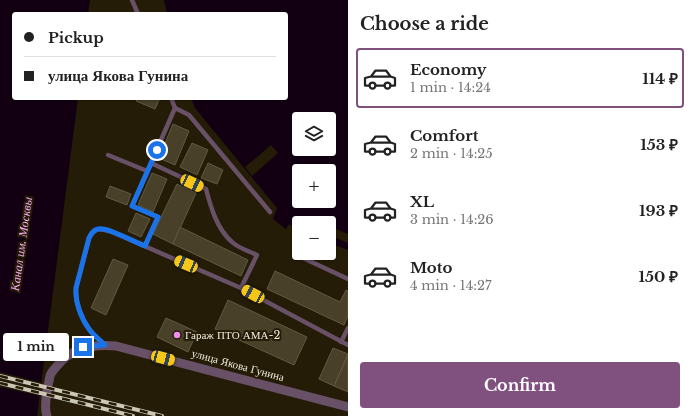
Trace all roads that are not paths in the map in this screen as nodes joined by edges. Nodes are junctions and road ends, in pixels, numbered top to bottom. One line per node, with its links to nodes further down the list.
1 (132, 0): 2 (lane)
2 (137, 12)
3 (172, 100): 4 (lane)
4 (175, 108): 6 (lane); 8 (lane)
5 (108, 155): 7 (lane)
6 (150, 164): 7 (lane); 12 (lane)
7 (147, 171): 9 (lane)
8 (270, 212)
9 (145, 246): 12 (lane); 15 (lane)
10 (307, 260): 11 (lane)
11 (348, 279)
12 (241, 288): 14 (lane)
13 (348, 328): 14 (lane)
14 (341, 342): 16 (lane)
15 (105, 345): 17 (street, улица Якова Гунина); 18 (street, улица Якова Гунина)
16 (348, 345)
17 (348, 406)
18 (47, 416)

